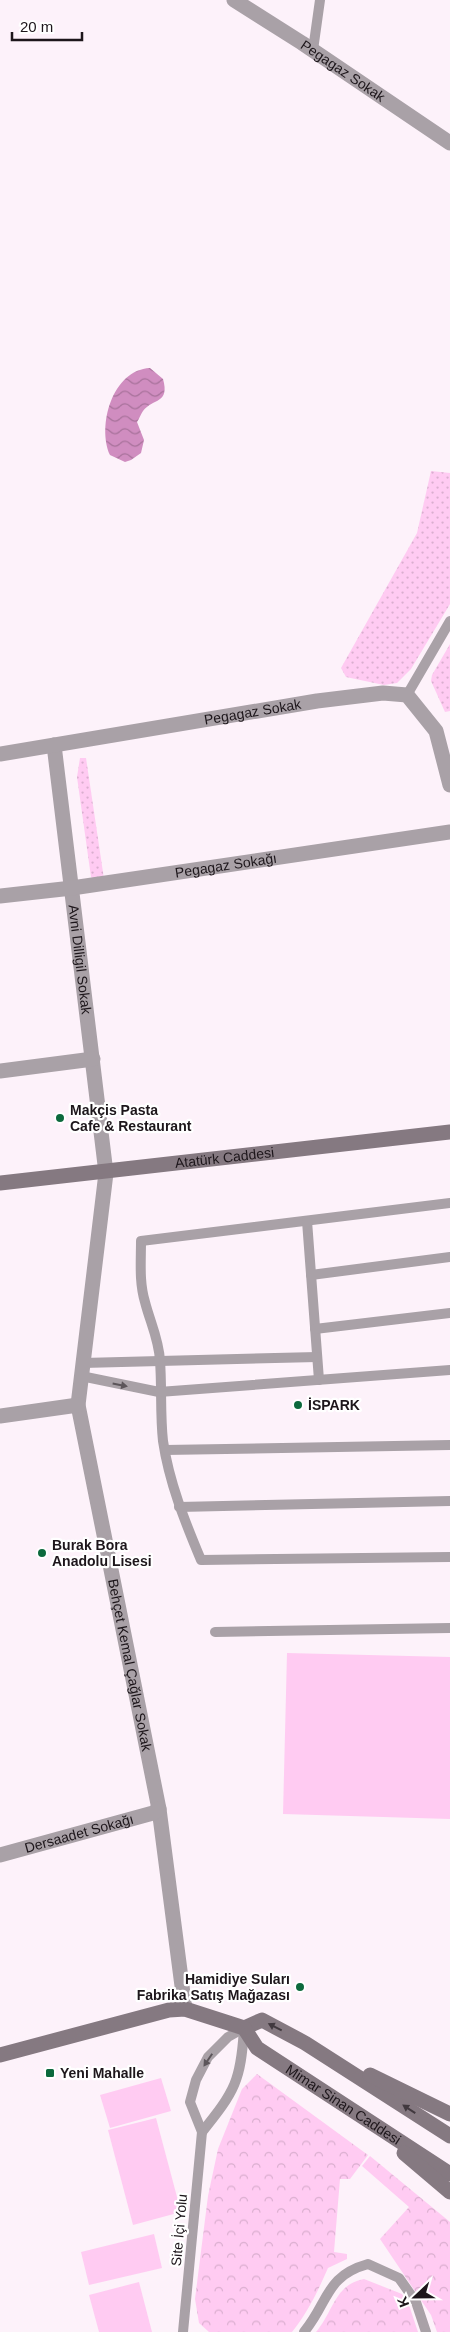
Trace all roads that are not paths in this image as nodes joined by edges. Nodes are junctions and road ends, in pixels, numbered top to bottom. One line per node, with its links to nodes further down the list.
1 (234, 0): 3 (street, Pegagaz Sokak)
2 (320, 0): 3 (lane)
3 (313, 50): 4 (street, Pegagaz Sokak)
4 (450, 143)
5 (450, 621): 6 (lane)
6 (407, 695): 7 (street, Pegagaz Sokak); 9 (street)
7 (54, 745): 8 (street, Pegagaz Sokak); 11 (street, Avni Dilligil Sokak)
8 (0, 754)
9 (450, 785)
10 (450, 832): 11 (street, Pegagaz Sokağı)
11 (72, 888): 12 (street, Pegagaz Sokağı); 13 (street, Avni Dilligil Sokak)
12 (0, 896)
13 (93, 1059): 14 (street); 16 (street, Avni Dilligil Sokak)
14 (0, 1071)
15 (450, 1132): 16 (main road, Atatürk Caddesi)
16 (106, 1173): 17 (main road, Atatürk Caddesi); 26 (street, Behçet Kemal Çağlar Sokak)
17 (0, 1184)
18 (450, 1203): 19 (lane)
19 (307, 1221): 21 (lane); 25 (lane)
20 (450, 1257): 21 (lane)
21 (311, 1275): 23 (lane)
22 (450, 1313): 23 (lane)
23 (316, 1329): 24 (lane)
24 (317, 1357): 25 (lane); 28 (lane)
25 (160, 1361): 26 (lane); 29 (lane)
26 (82, 1370): 29 (lane, one-way to 29); 30 (street, Behçet Kemal Çağlar Sokak)
27 (450, 1370): 28 (lane)
28 (319, 1380): 29 (lane)
29 (159, 1392): 33 (lane)
30 (78, 1405): 31 (street); 39 (street, Behçet Kemal Çağlar Sokak)
31 (0, 1416)
32 (450, 1445): 33 (lane)
33 (165, 1450): 35 (lane)
34 (450, 1501): 35 (lane)
35 (179, 1507): 36 (lane)
36 (450, 1557)
37 (450, 1628): 38 (lane)
38 (215, 1632)
39 (158, 1809): 40 (street, Dersaadet Sokağı); 41 (street, Behçet Kemal Çağlar Sokak)
40 (0, 1855)
41 (186, 2009): 42 (main road); 44 (main road)
42 (244, 2028): 43 (main road, one-way to 42); 45 (main road, Mimar Sinan Caddesi); 47 (lane); 47 (lane, one-way to 47)
43 (305, 2043): 46 (main road); 48 (main road, one-way to 43)
44 (0, 2056)
45 (347, 2106): 49 (main road, Mimar Sinan Caddesi); 50 (main road)
46 (450, 2114)
47 (202, 2132): 51 (lane, Site İçi Yolu)
48 (450, 2136)
49 (450, 2174)
50 (450, 2192)
51 (183, 2332)
52 (304, 2332): 53 (lane)
53 (426, 2332)

